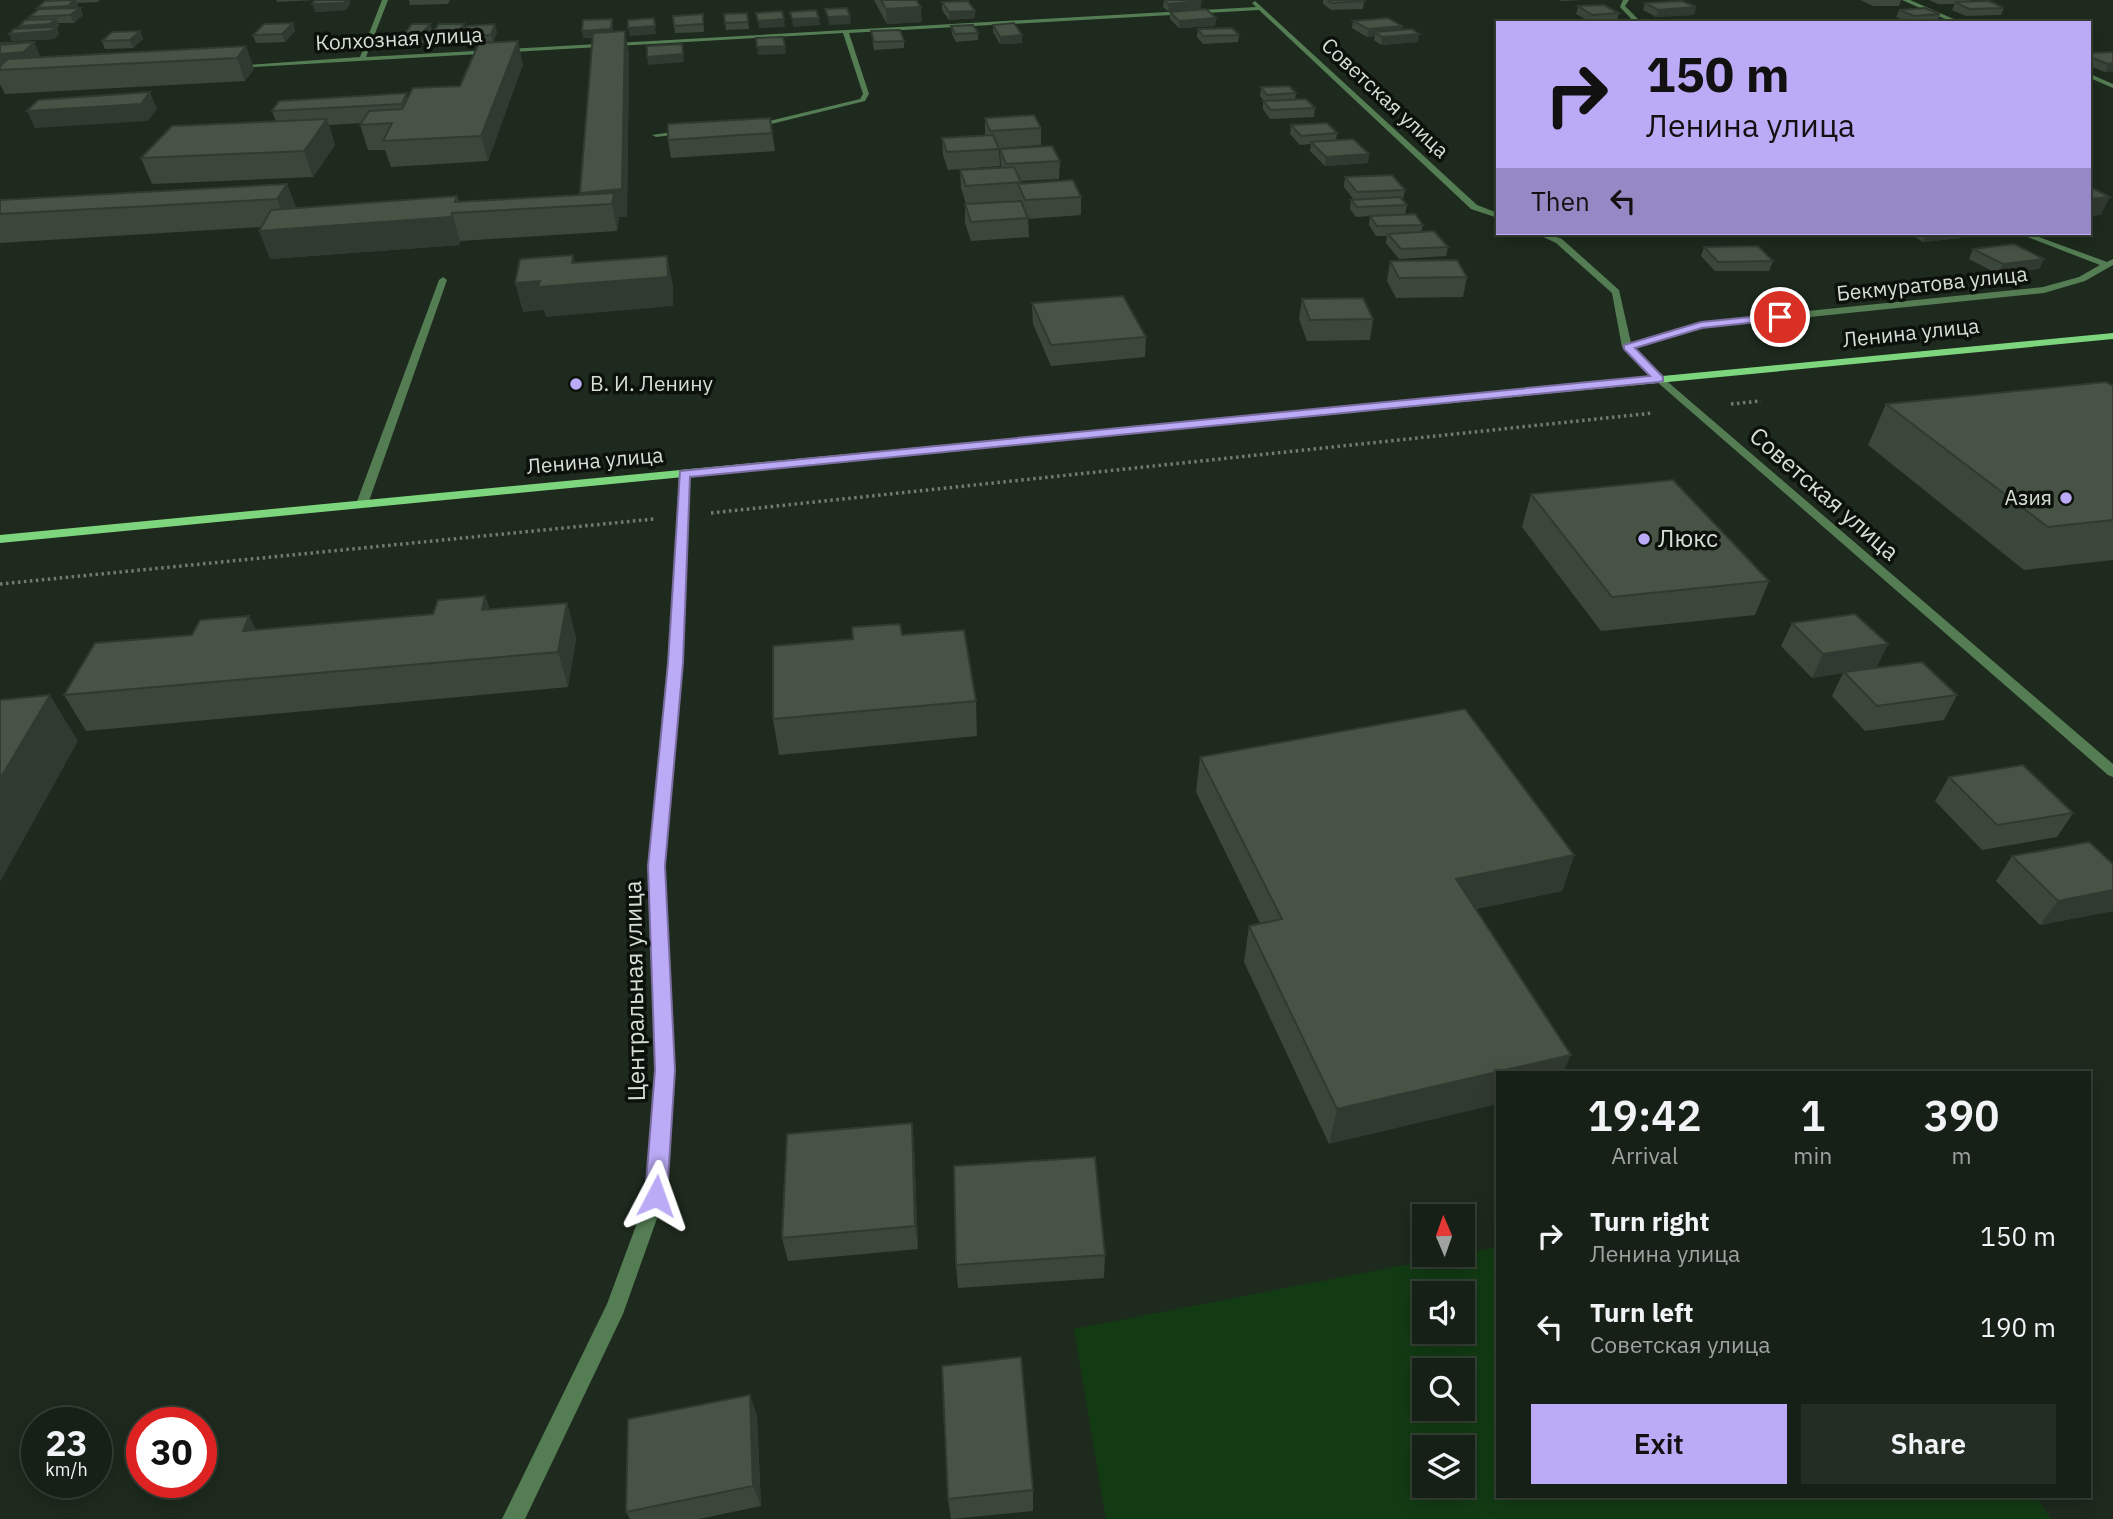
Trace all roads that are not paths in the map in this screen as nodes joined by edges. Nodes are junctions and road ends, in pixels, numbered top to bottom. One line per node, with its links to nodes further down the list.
1 (386, 0): 9 (street)
2 (1251, 0): 5 (street, Советская улица)
3 (1626, 0): 6 (street)
4 (1905, 0): 7 (street)
5 (1260, 8): 8 (street, Колхозная улица); 16 (street, Советская улица)
6 (1637, 21)
7 (1955, 21)
8 (846, 32): 9 (street, Колхозная улица); 13 (street)
9 (362, 59): 10 (street, Колхозная улица)
10 (222, 66)
11 (2091, 76): 12 (street)
12 (2113, 86)
13 (745, 127)
14 (694, 132): 15 (street)
15 (656, 135)
16 (1496, 215)
17 (1544, 235): 22 (street)
18 (2027, 235): 19 (street)
19 (2110, 264): 22 (street, Бекмуратова улица)
20 (443, 281): 25 (street)
21 (2113, 336): 23 (main road, Ленина улица)
22 (1627, 347): 23 (street, Советская улица)
23 (1659, 379): 24 (main road, Ленина улица); 27 (street, Советская улица)
24 (684, 474): 25 (main road, Ленина улица); 28 (street, Центральная улица)
25 (362, 504): 26 (main road, Ленина улица)
26 (0, 539)
27 (2113, 772)
28 (513, 1519)

